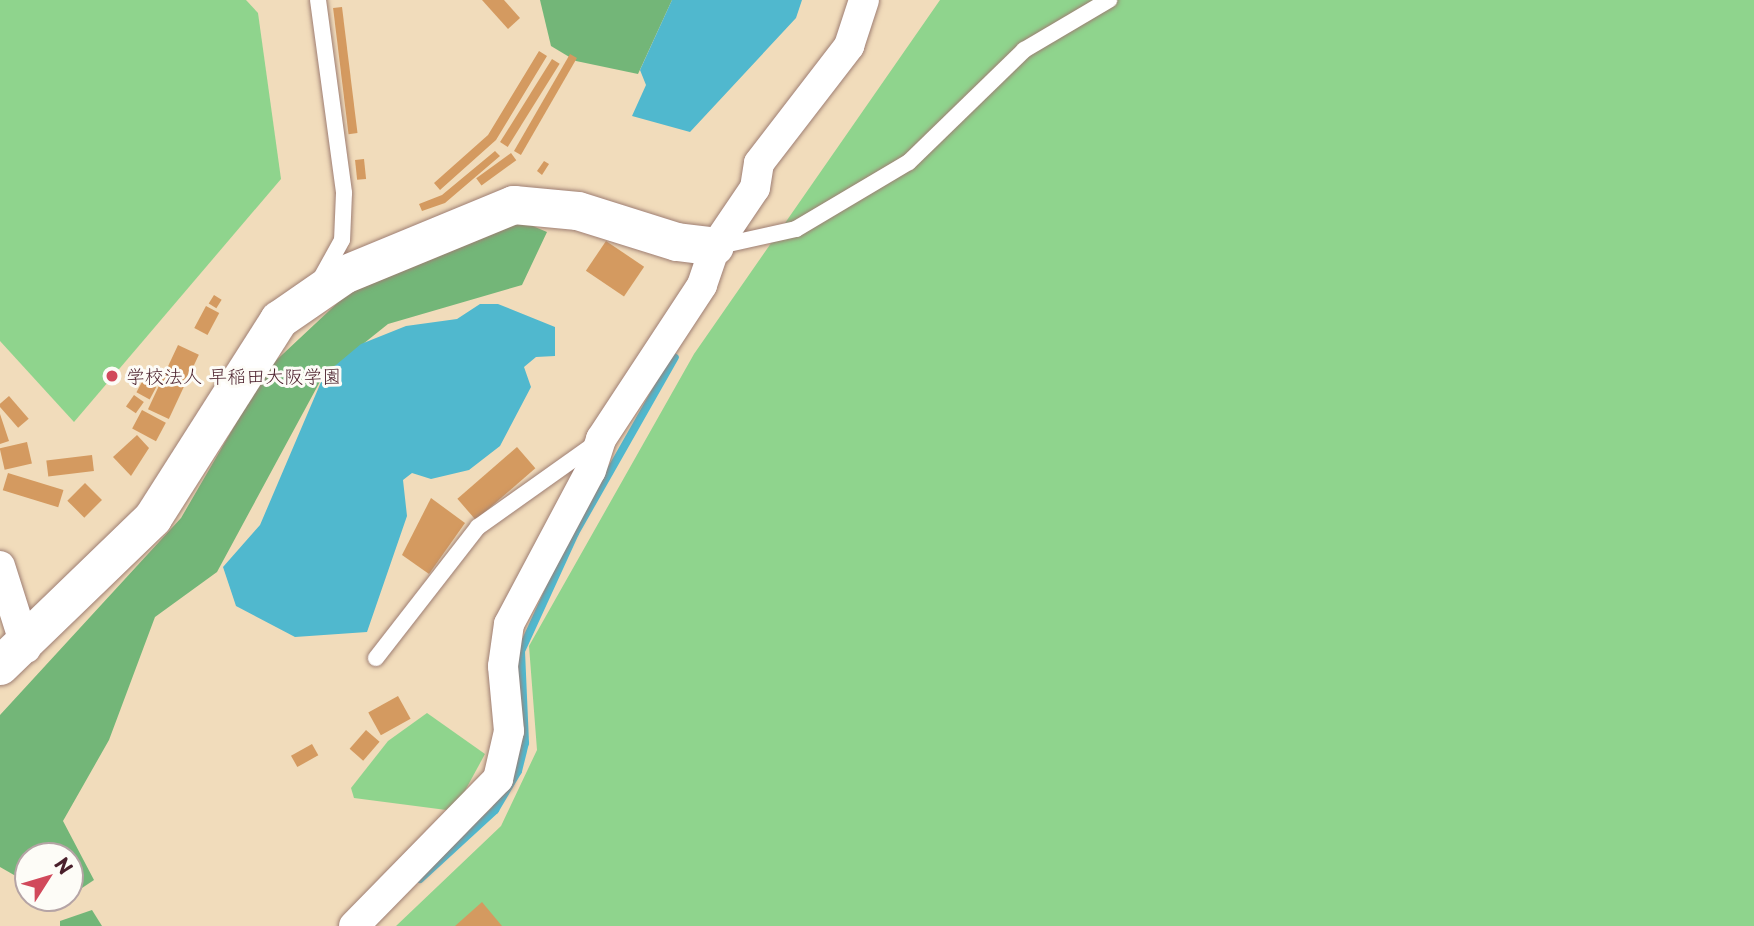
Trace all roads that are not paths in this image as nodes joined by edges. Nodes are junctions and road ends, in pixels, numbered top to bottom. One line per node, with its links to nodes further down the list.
1 (318, 0): 5 (lane)
2 (864, 0): 4 (street)
3 (1109, 0): 4 (lane)
4 (715, 247): 5 (street); 6 (street)
5 (309, 299): 8 (street)
6 (601, 439): 9 (lane); 10 (street)
7 (0, 566): 8 (street)
8 (13, 657)
9 (376, 658)
10 (354, 926)

